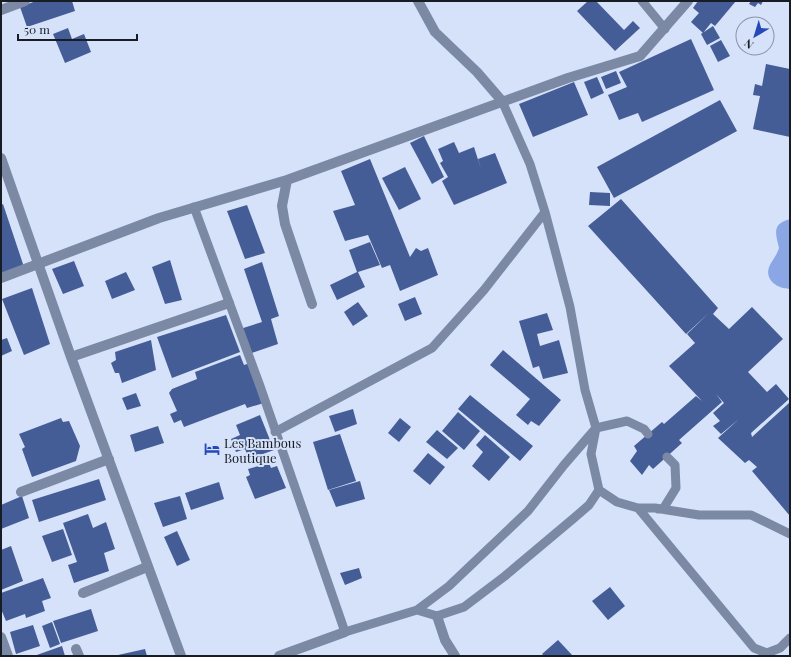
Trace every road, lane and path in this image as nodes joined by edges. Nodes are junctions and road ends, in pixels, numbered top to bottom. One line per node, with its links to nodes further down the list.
1 (25, 1): 5 (street)
2 (418, 1): 7 (street)
3 (642, 1): 6 (lane)
4 (688, 1): 6 (street)
5 (1, 10)
6 (664, 29): 7 (street)
7 (502, 101): 9 (street); 11 (lane)
8 (1, 158): 12 (street)
9 (288, 180): 10 (street); 15 (street)
10 (194, 207): 12 (street); 14 (lane)
11 (545, 212): 17 (lane); 18 (lane)
12 (39, 263): 13 (street); 16 (street)
13 (1, 278)
14 (229, 303): 16 (street); 18 (lane)
15 (312, 304)
16 (71, 357): 21 (street)
17 (596, 428): 19 (lane); 22 (lane); 29 (lane)
18 (275, 432): 31 (lane)
19 (648, 434)
20 (667, 457): 25 (lane)
21 (109, 459): 23 (street); 27 (street)
22 (599, 490): 24 (lane); 30 (lane)
23 (21, 492)
24 (638, 508): 25 (lane); 33 (lane)
25 (655, 508): 26 (lane)
26 (790, 534)
27 (147, 567): 28 (street); 35 (street)
28 (83, 593)
29 (418, 610): 30 (lane); 31 (lane)
30 (437, 616): 37 (street)
31 (344, 632): 36 (street)
32 (1, 637): 34 (street)
33 (790, 638)
34 (8, 656)
35 (181, 656)
36 (280, 656)
37 (455, 656)

